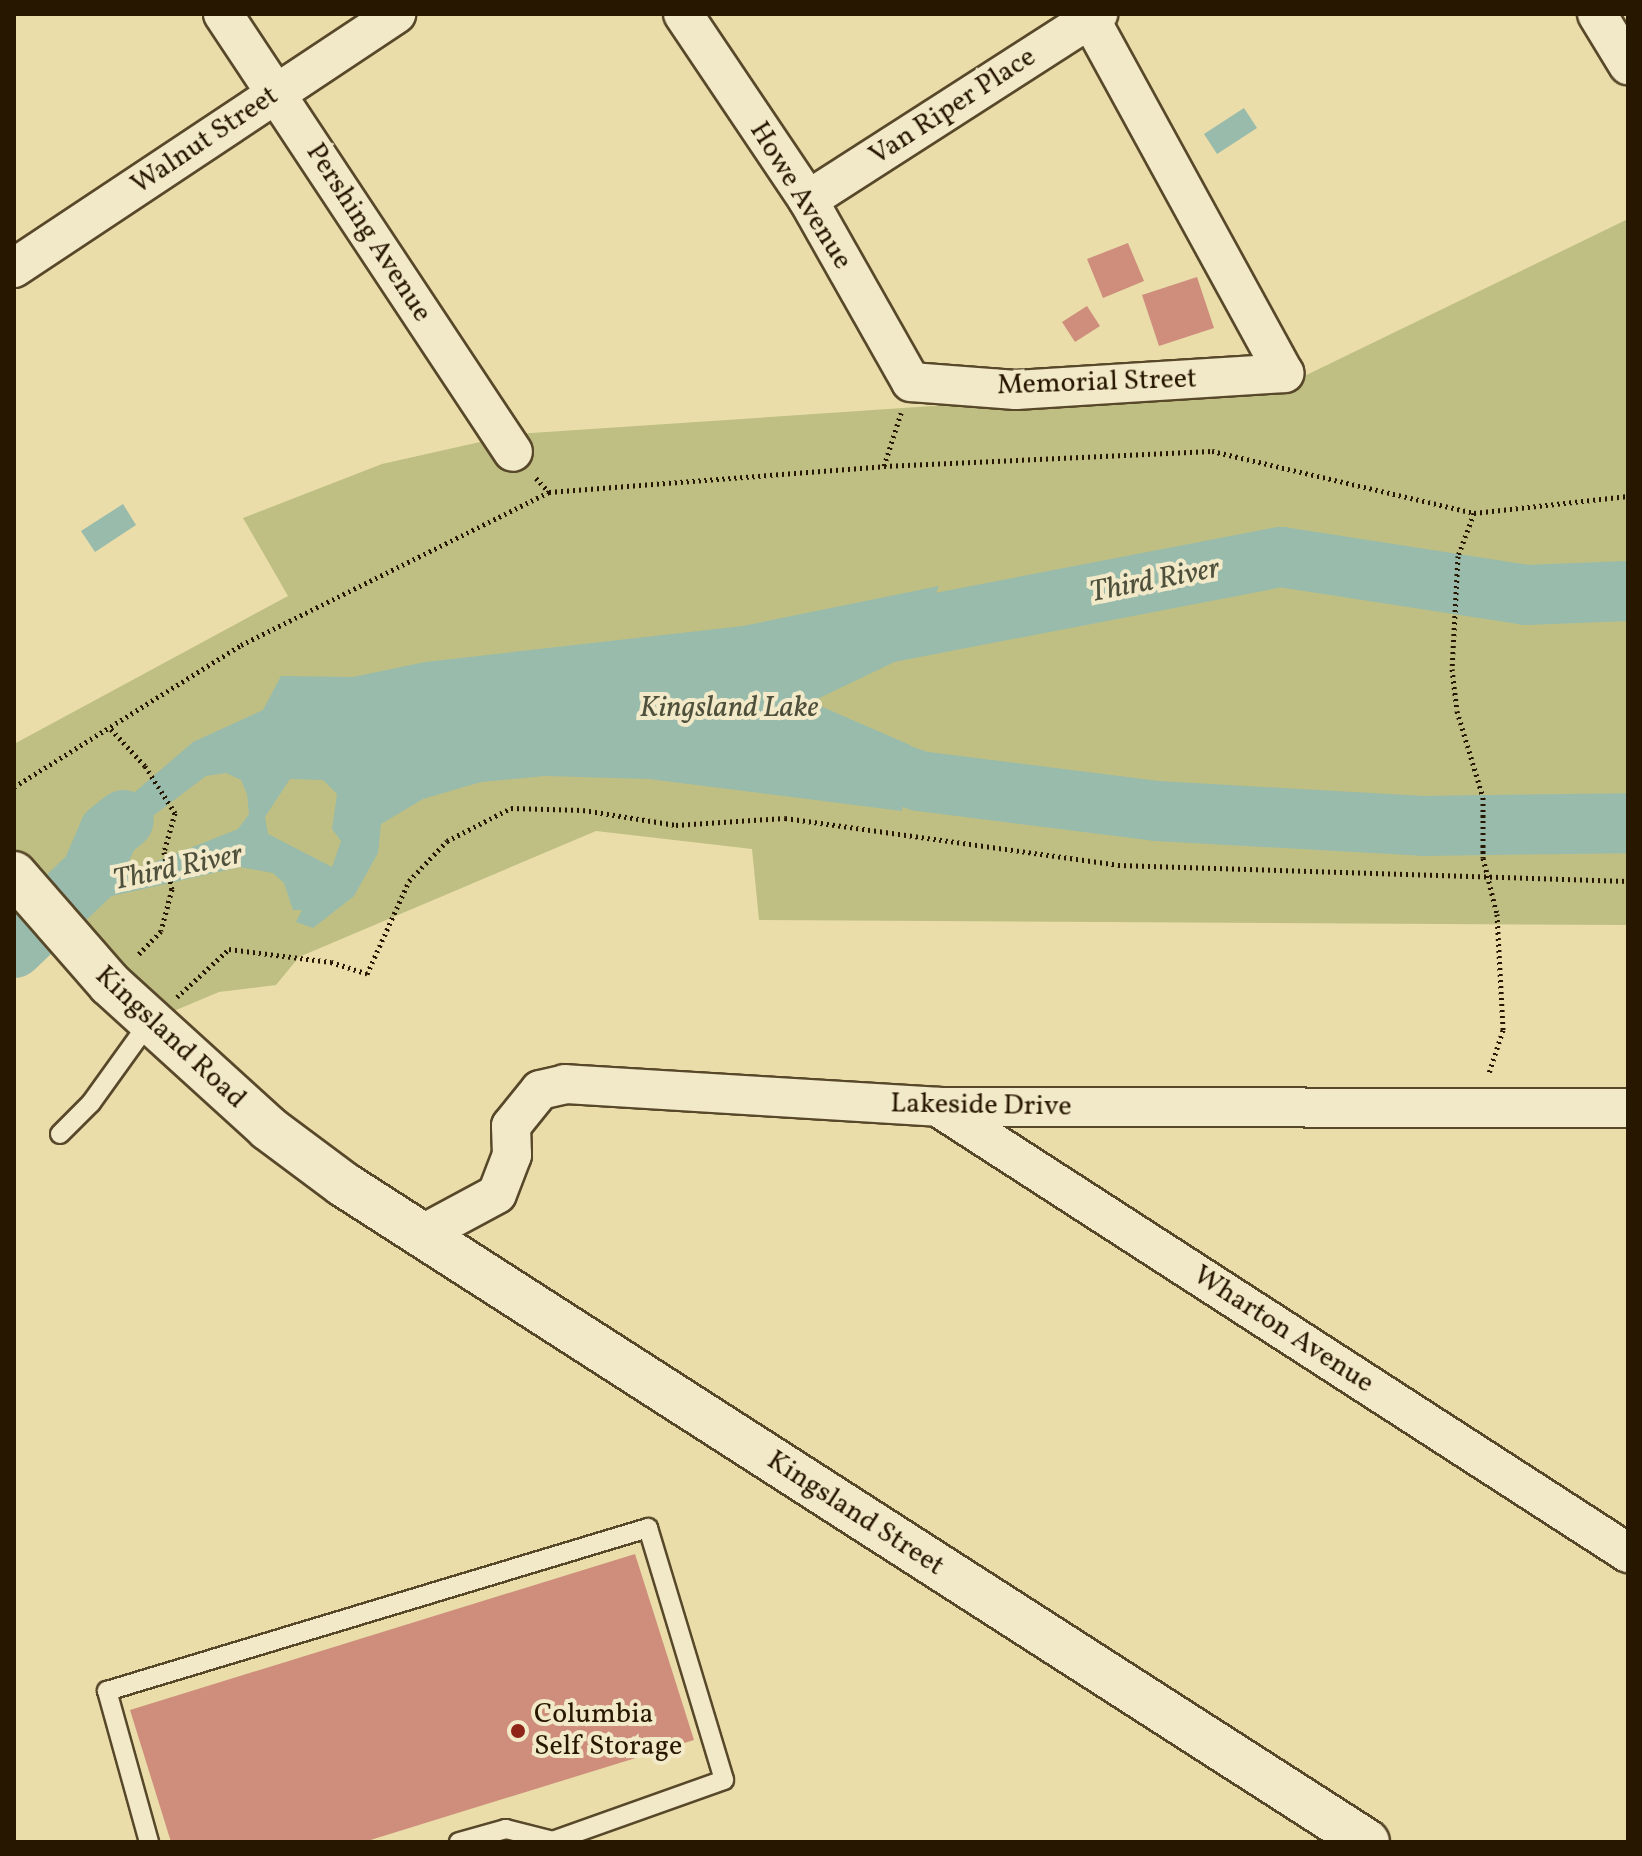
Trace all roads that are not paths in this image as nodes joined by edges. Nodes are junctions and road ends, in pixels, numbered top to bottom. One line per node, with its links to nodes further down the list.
1 (223, 14): 7 (street, Pershing Avenue)
2 (396, 14): 7 (street, Walnut Street)
3 (683, 14): 8 (street, Howe Avenue)
4 (1597, 14): 6 (street)
5 (1094, 17): 8 (street, Van Riper Place); 10 (street, Memorial Street)
6 (1626, 56)
7 (277, 93): 9 (street, Walnut Street); 11 (street, Pershing Avenue)
8 (808, 200): 10 (street, Howe Avenue)
9 (14, 268)
10 (911, 382)
11 (513, 452)
12 (21, 883): 13 (main road, Kingsland Road)
13 (160, 1012): 16 (lane); 17 (main road, Kingsland Road)
14 (938, 1107): 15 (street, Lakeside Drive); 18 (street, Lakeside Drive); 19 (street, Wharton Avenue)
15 (1628, 1108)
16 (60, 1134)
17 (343, 1184): 18 (main road, Kingsland Street)
18 (421, 1235): 23 (main road, Kingsland Street)
19 (1628, 1553)
20 (149, 1842): 22 (lane)
21 (459, 1842): 22 (lane)
22 (553, 1842)
23 (1367, 1842)

